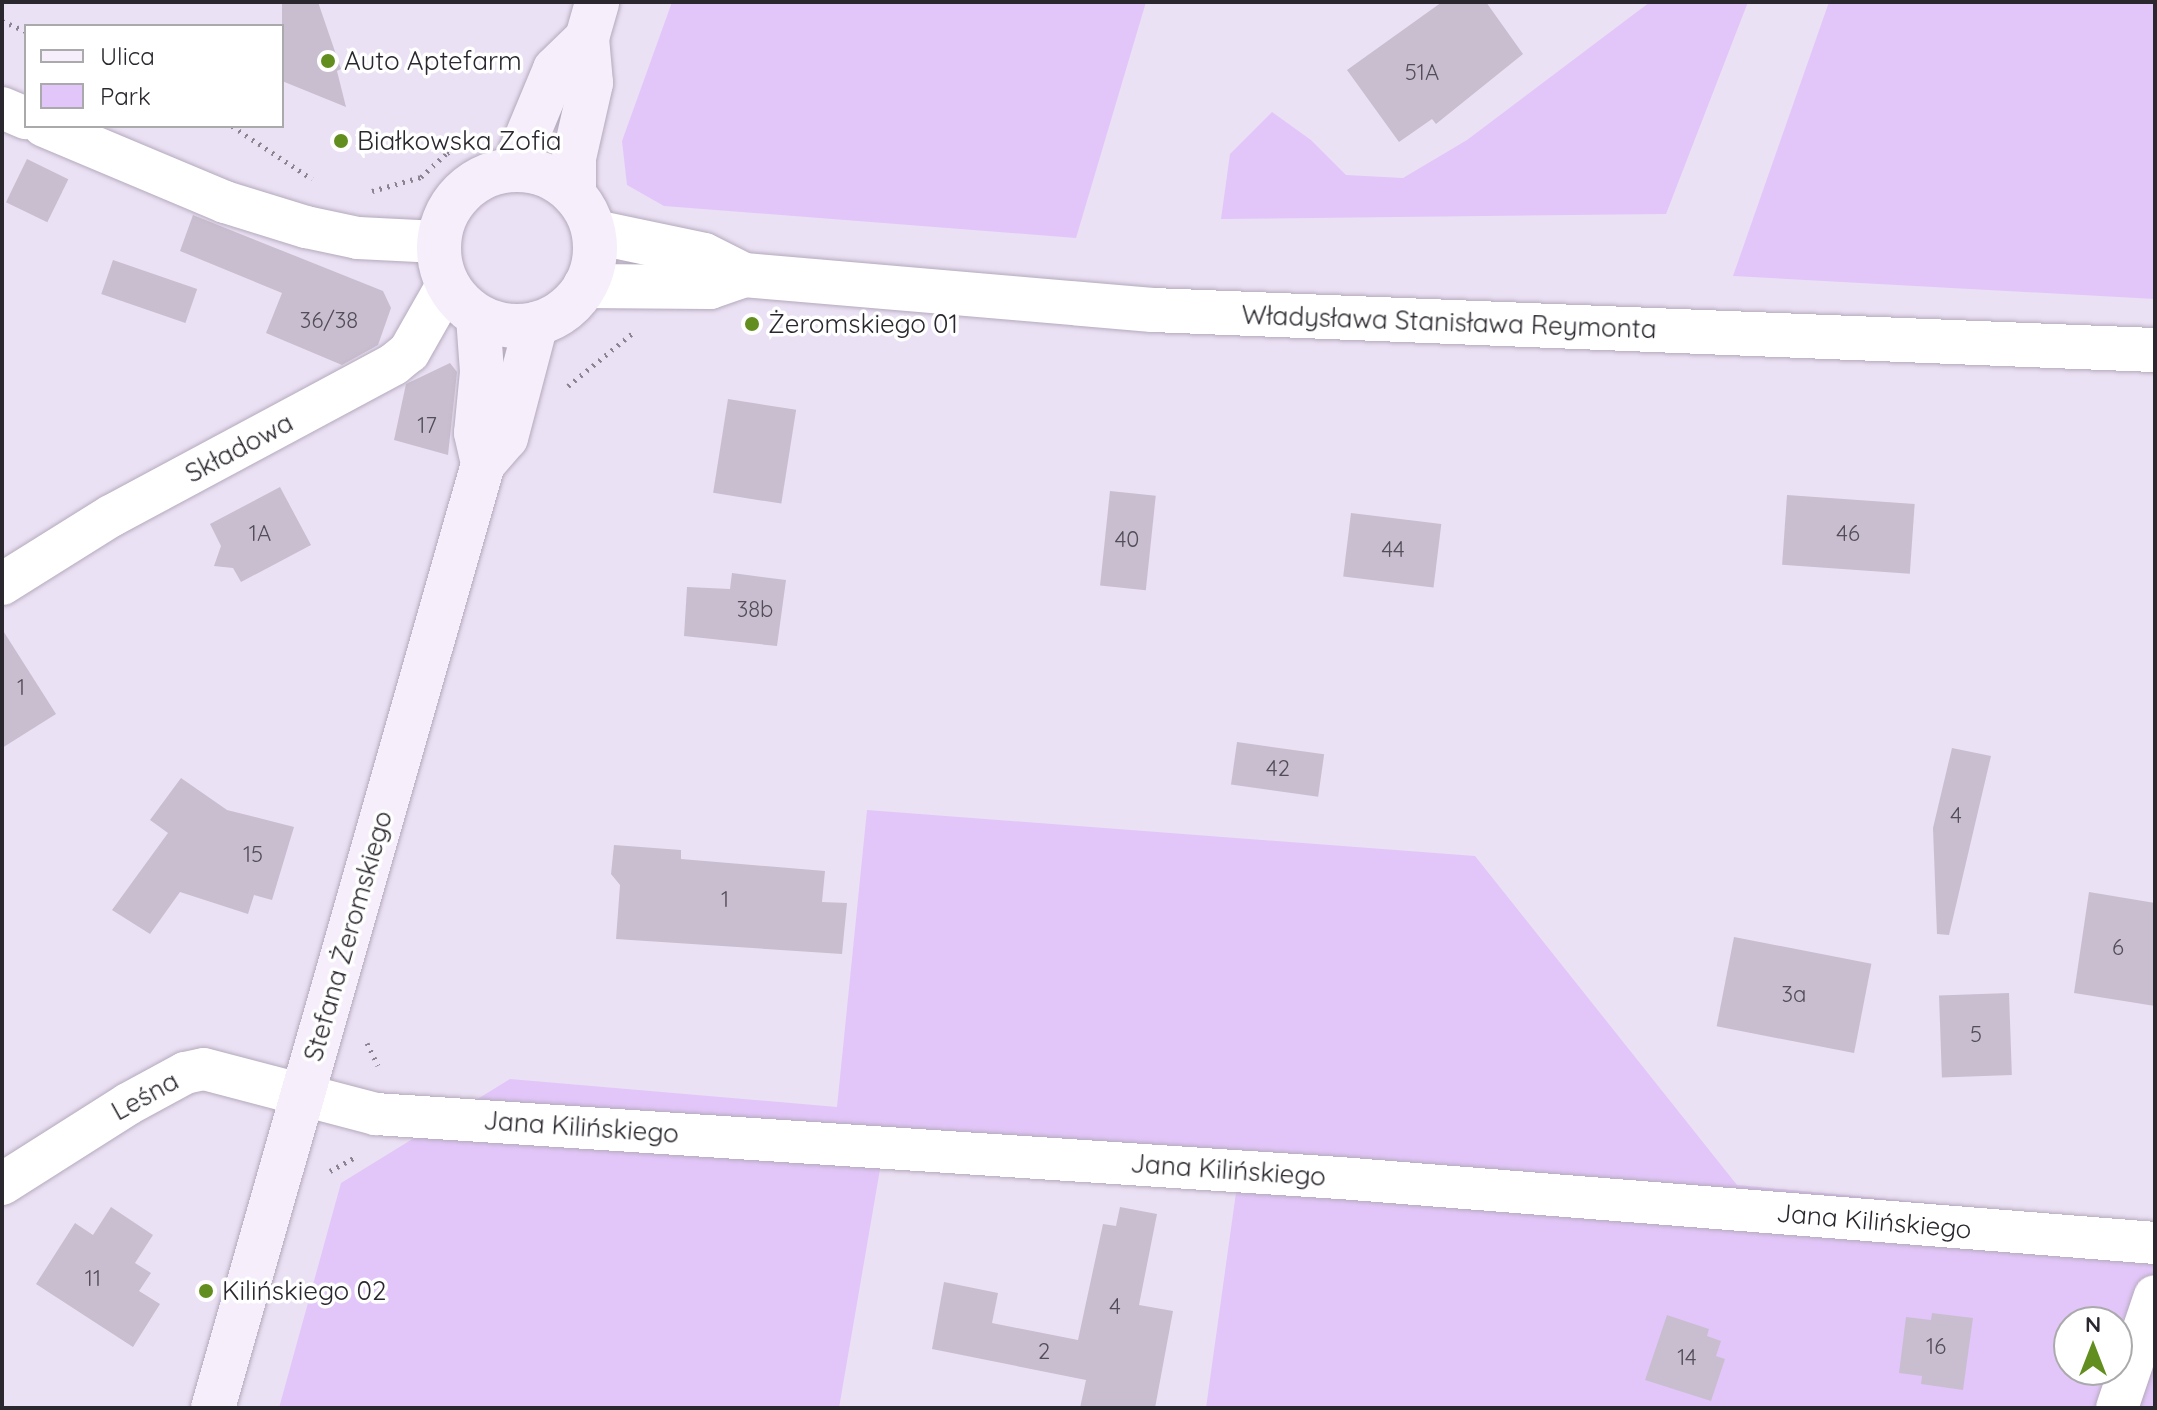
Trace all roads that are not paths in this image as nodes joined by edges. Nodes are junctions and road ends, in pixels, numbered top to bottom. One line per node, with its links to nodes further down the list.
1 (592, 20): 5 (main road); 6 (main road)
2 (2, 108): 3 (street)
3 (24, 117)
4 (49, 128): 8 (street)
5 (513, 170): 6 (main road); 8 (main road)
6 (574, 193): 7 (main road)
7 (595, 232): 9 (street, Władysława Stanisława Reymonta); 11 (main road)
8 (438, 242): 10 (main road)
9 (744, 275): 11 (street, Władysława Stanisława Reymonta); 14 (street, Władysława Stanisława Reymonta)
10 (447, 285): 12 (main road); 16 (street, Składowa)
11 (585, 286): 13 (main road)
12 (478, 317): 13 (main road); 15 (main road, Stefana Żeromskiego)
13 (536, 324): 15 (main road, Stefana Żeromskiego)
14 (2155, 350)
15 (483, 464): 17 (main road, Stefana Żeromskiego)
16 (2, 584)
17 (302, 1095): 18 (street, Leśna); 19 (street, Jana Kilińskiego); 21 (main road, Stefana Żeromskiego)
18 (2, 1184)
19 (2155, 1243)
20 (2155, 1296): 22 (street)
21 (213, 1408)
22 (2117, 1408)

